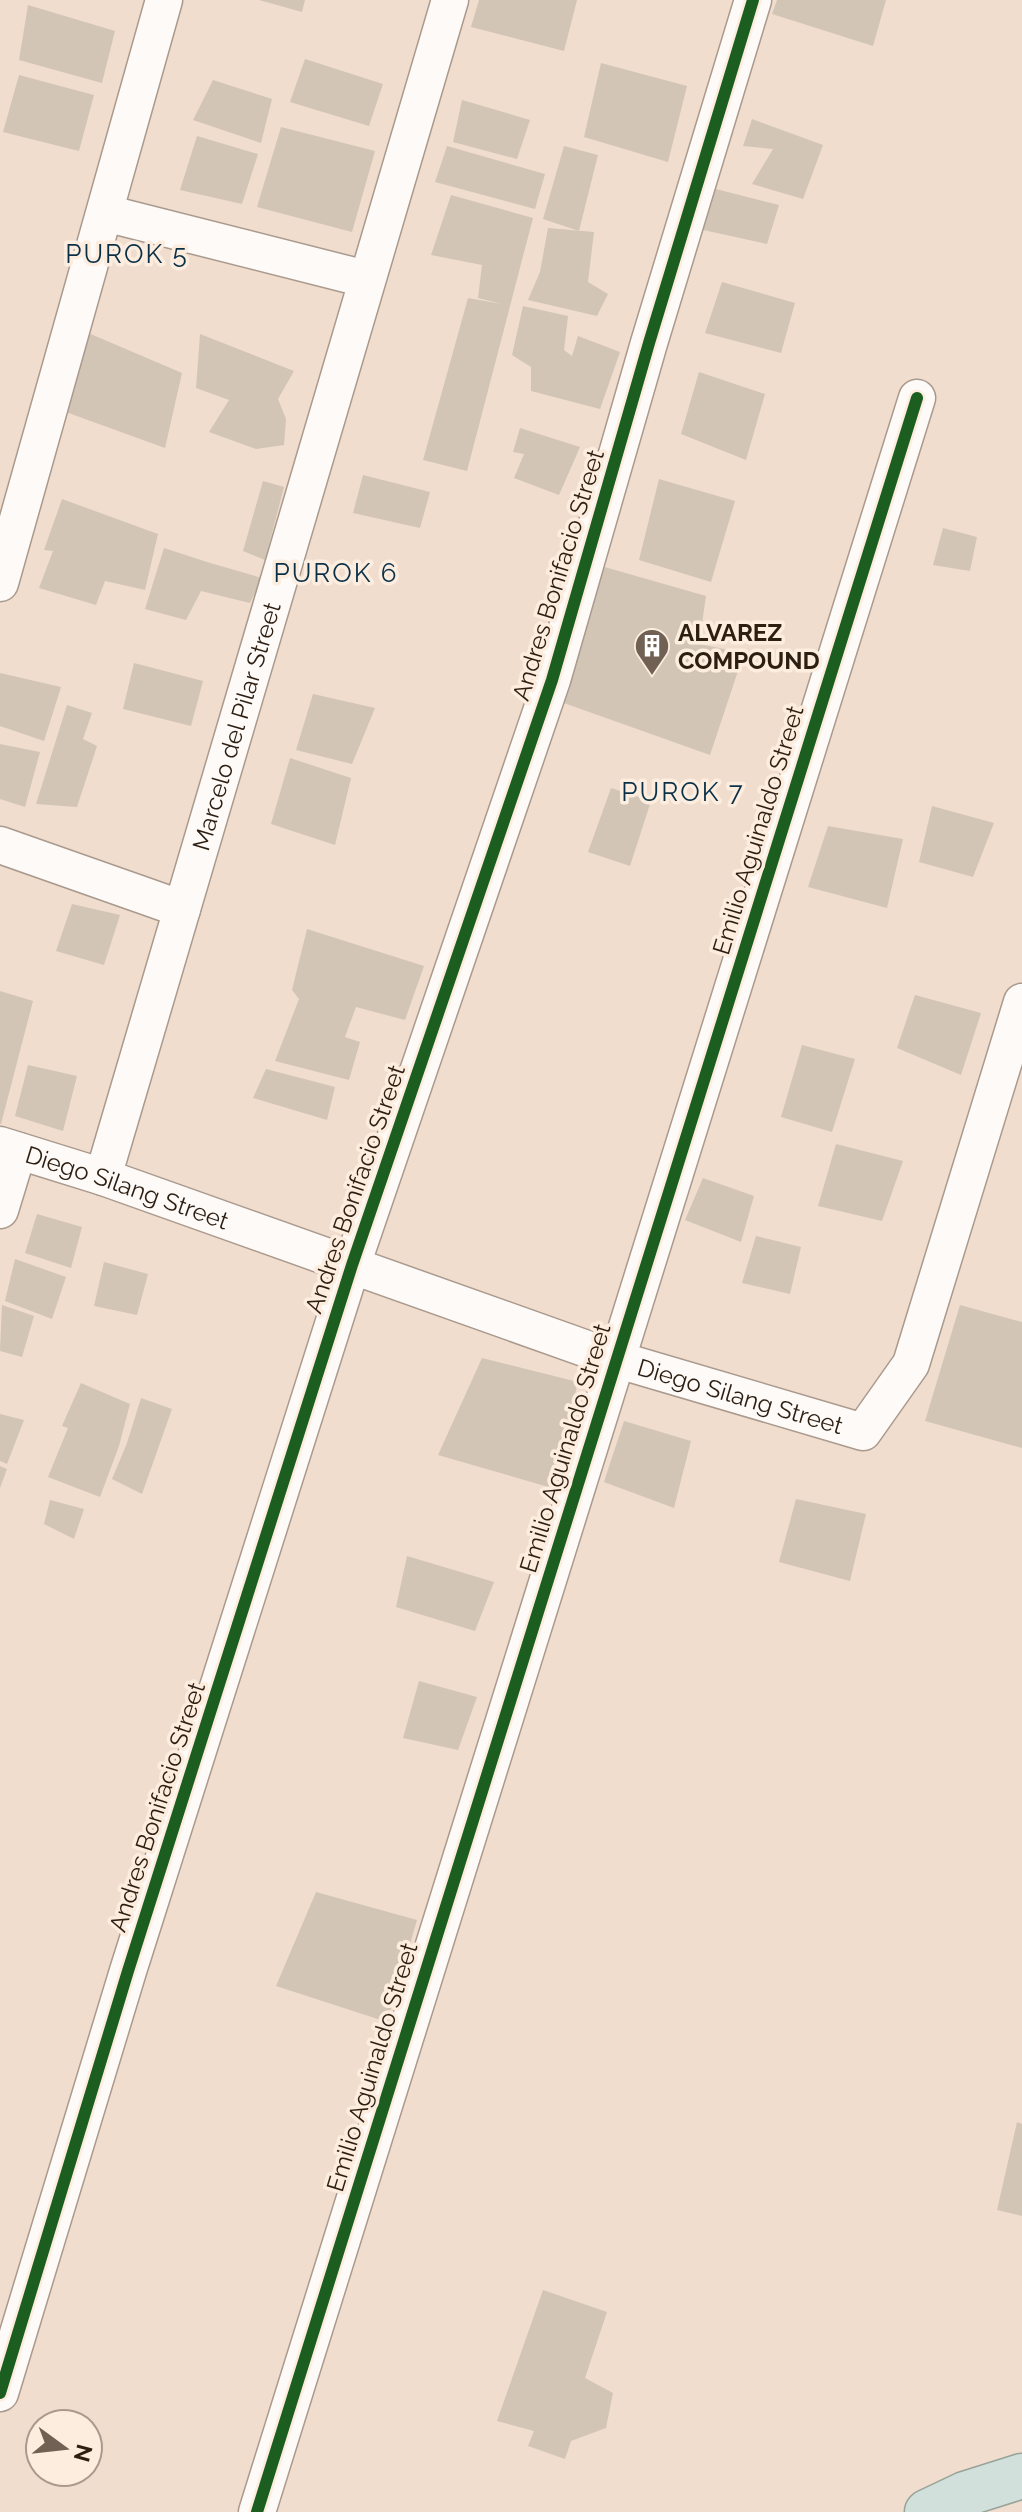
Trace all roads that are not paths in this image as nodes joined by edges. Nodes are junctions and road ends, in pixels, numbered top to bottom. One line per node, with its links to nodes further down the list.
1 (164, 0): 4 (street)
2 (450, 0): 5 (street, Marcelo del Pilar Street)
3 (753, 0): 14 (street, Andres Bonifacio Street)
4 (105, 213): 5 (street); 7 (street)
5 (366, 279): 9 (street, Marcelo del Pilar Street)
6 (917, 398): 15 (street, Emilio Aguinaldo Street)
7 (0, 583)
8 (0, 845): 9 (street)
9 (182, 909): 12 (street, Marcelo del Pilar Street)
10 (1022, 1002): 15 (street, Diego Silang Street)
11 (9, 1148): 12 (street, Diego Silang Street); 13 (street)
12 (103, 1177): 14 (street, Diego Silang Street)
13 (0, 1210)
14 (352, 1265): 15 (street, Diego Silang Street); 16 (street, Andres Bonifacio Street)
15 (615, 1359): 18 (street, Emilio Aguinaldo Street)
16 (0, 2393)
17 (1022, 2476): 19 (highway)
18 (257, 2512)
19 (927, 2512)

